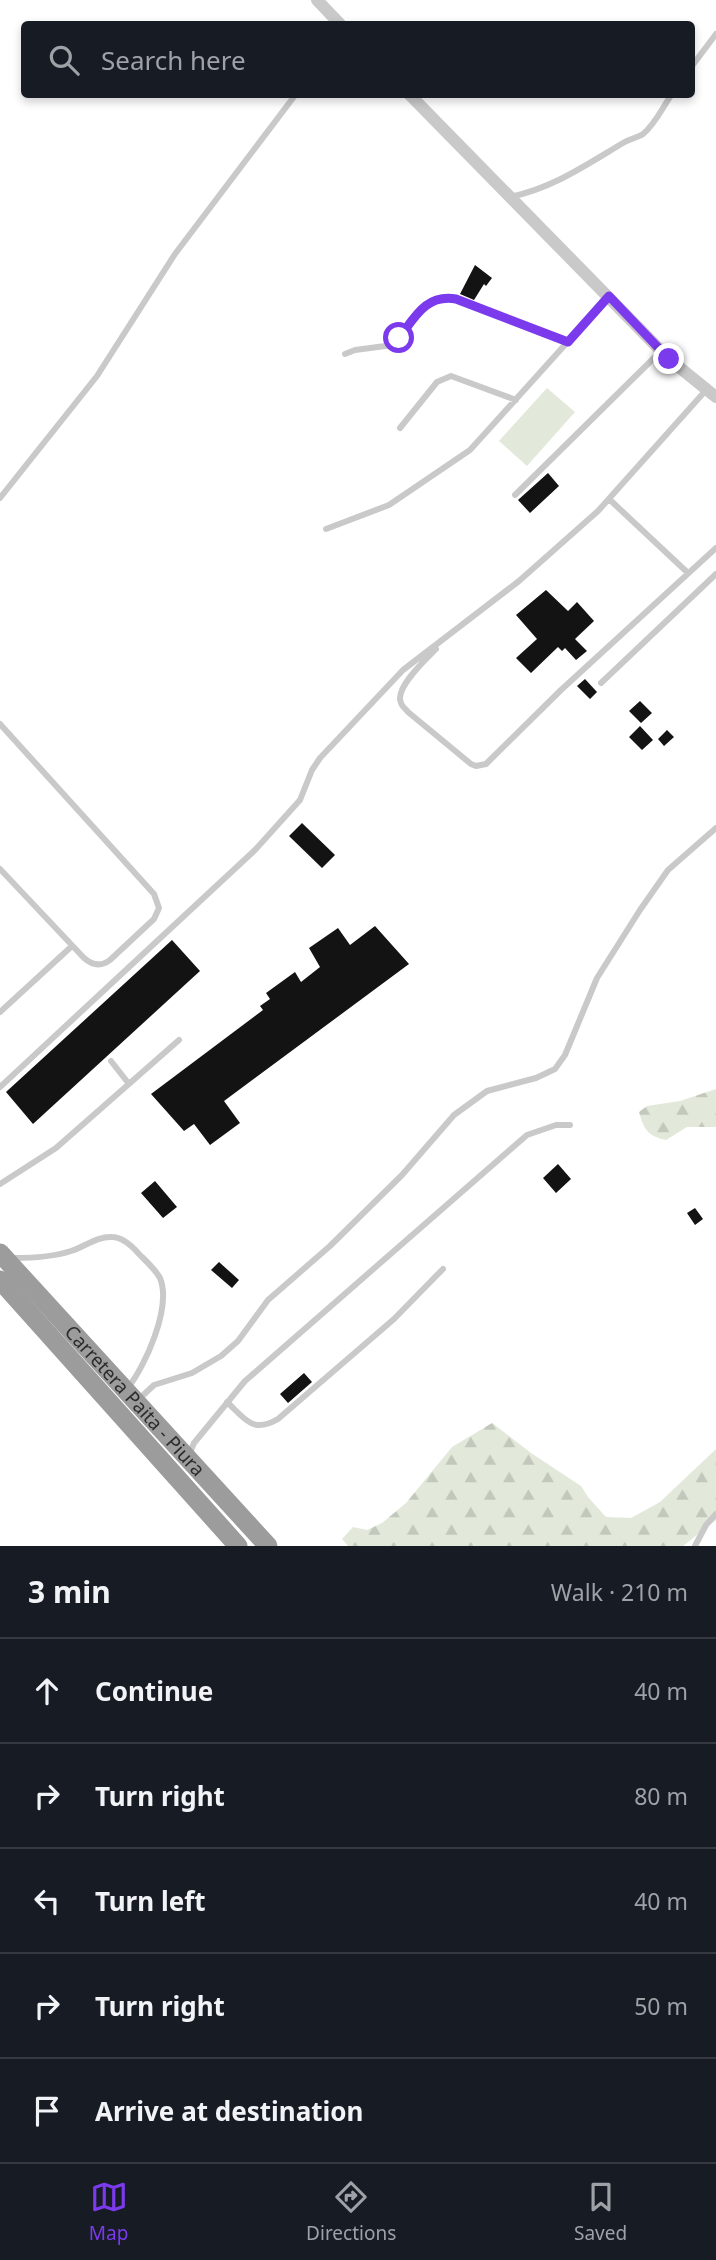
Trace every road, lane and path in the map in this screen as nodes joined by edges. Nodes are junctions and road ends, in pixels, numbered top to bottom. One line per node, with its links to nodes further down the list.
1 (317, 0): 2 (street)
2 (338, 21)
3 (716, 34): 4 (lane)
4 (695, 61)
5 (293, 98): 17 (lane)
6 (413, 98): 8 (street)
7 (670, 98): 8 (lane)
8 (510, 197): 9 (street)
9 (609, 296): 10 (lane); 11 (street)
10 (568, 342): 12 (lane); 14 (lane)
11 (661, 351): 13 (street); 16 (lane)
12 (345, 354)
13 (712, 393): 18 (lane)
14 (516, 400): 15 (lane); 19 (lane)
15 (400, 428)
16 (515, 495)
17 (0, 498)
18 (609, 499): 21 (lane); 23 (lane)
19 (326, 529)
20 (716, 548): 21 (lane)
21 (688, 573): 23 (lane)
22 (716, 573): 24 (lane)
23 (447, 636): 33 (lane)
24 (601, 684)
25 (0, 724): 28 (lane)
26 (716, 828): 39 (lane)
27 (0, 869): 28 (lane)
28 (72, 946): 29 (lane)
29 (0, 1012)
30 (179, 1040): 32 (lane)
31 (111, 1061): 32 (lane)
32 (129, 1084): 35 (lane)
33 (0, 1087)
34 (570, 1125): 40 (lane)
35 (0, 1184)
36 (2, 1256): 39 (highway, Carretera Paita - Piura); 39 (lane)
37 (443, 1269): 40 (lane)
38 (0, 1280): 43 (highway, Carretera Paita - Piura)
39 (131, 1396): 41 (highway, Carretera Paita - Piura)
40 (228, 1402): 41 (lane)
41 (188, 1458): 44 (highway, Carretera Paita - Piura)
42 (716, 1514): 45 (lane)
43 (238, 1546)
44 (268, 1546)
45 (695, 1546)

